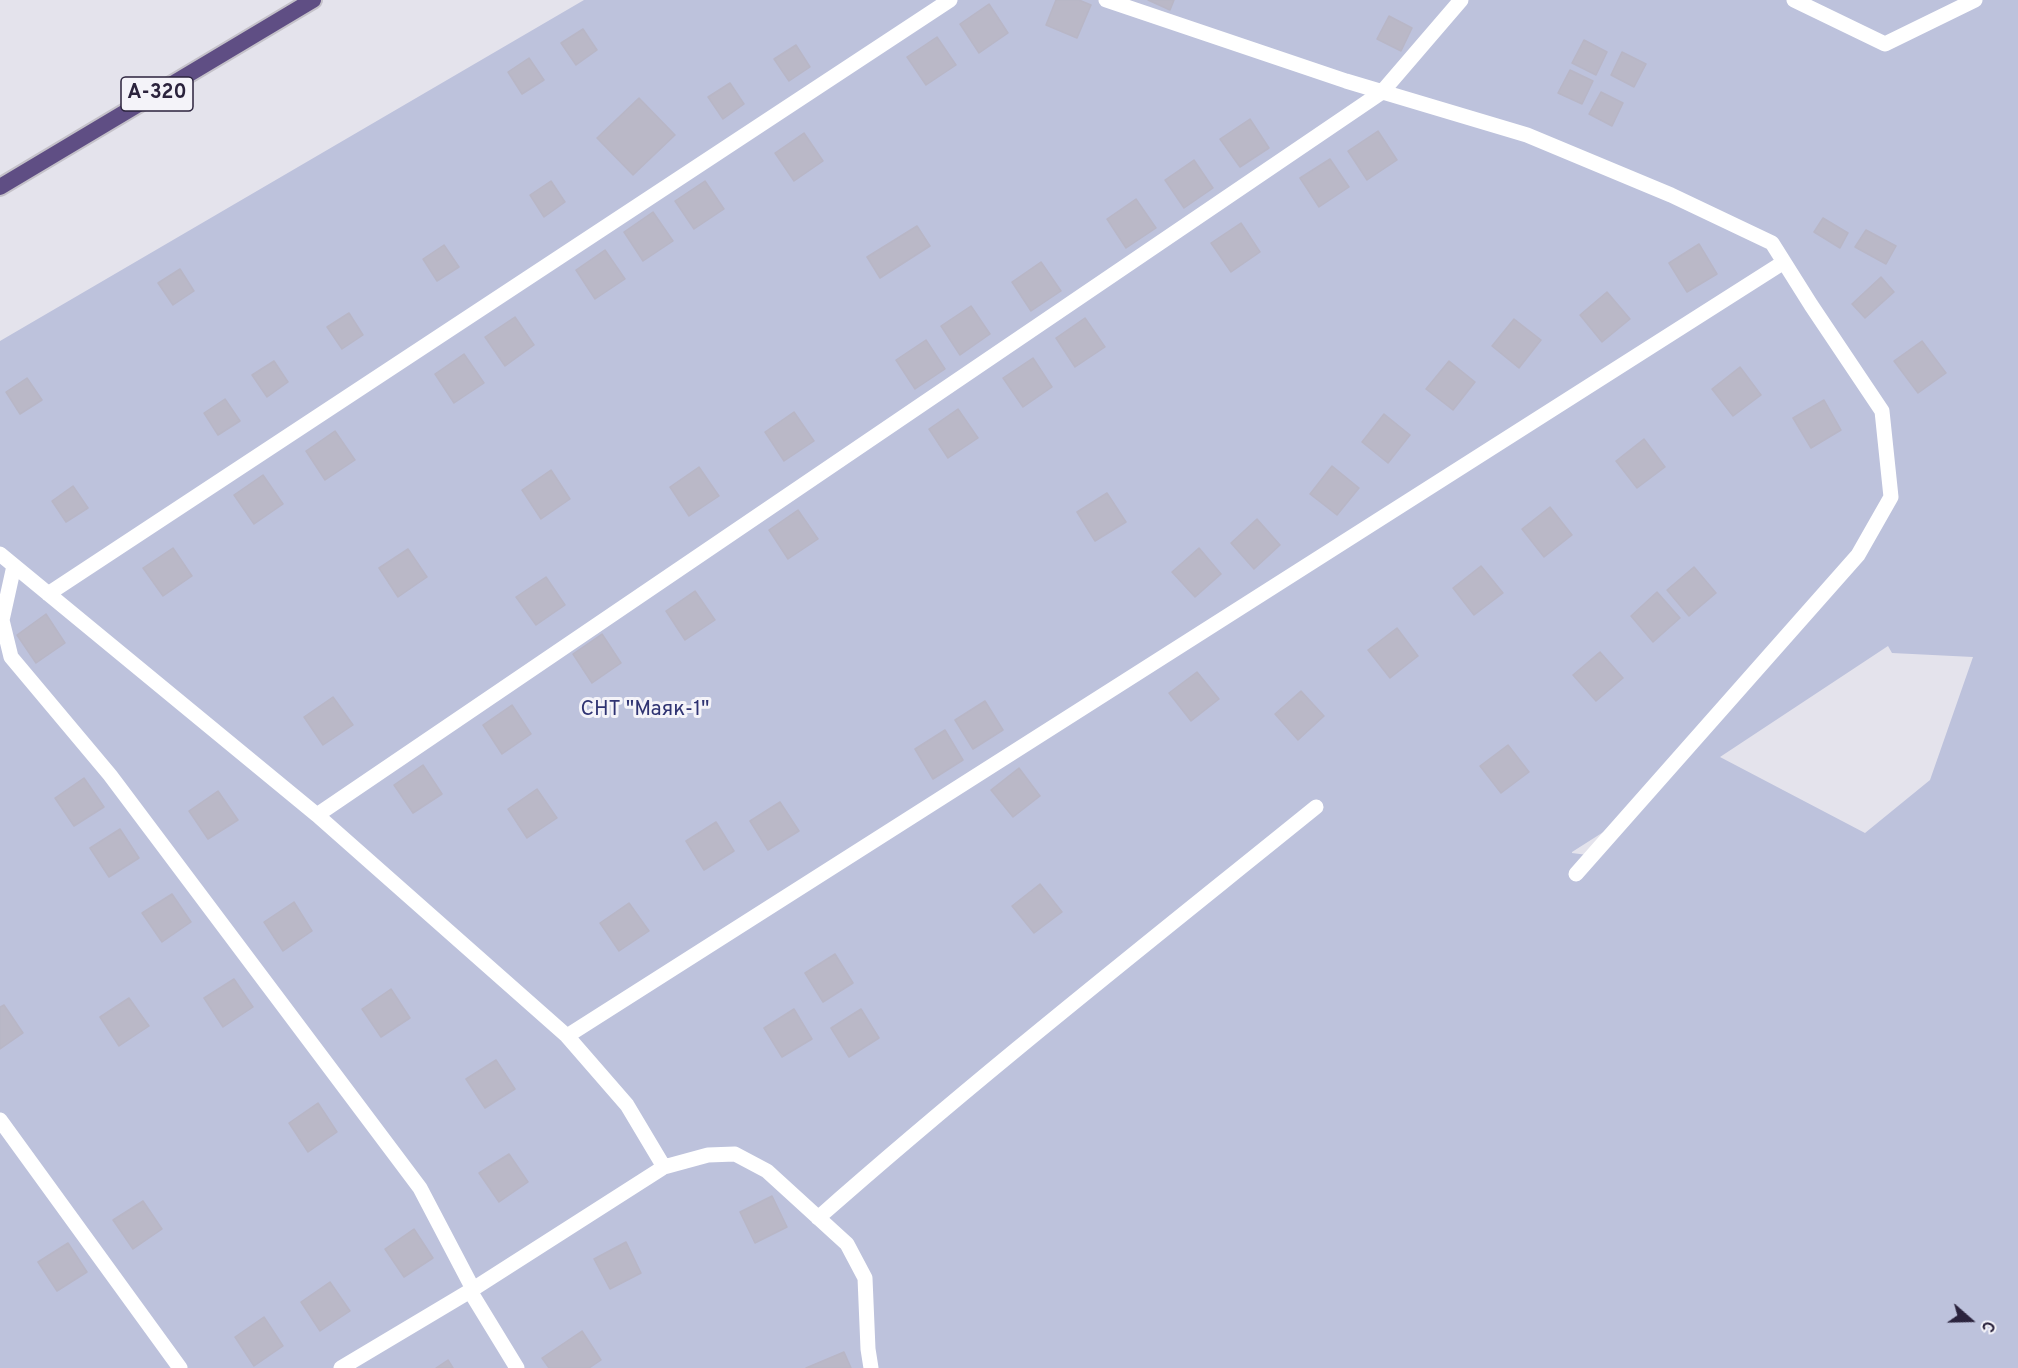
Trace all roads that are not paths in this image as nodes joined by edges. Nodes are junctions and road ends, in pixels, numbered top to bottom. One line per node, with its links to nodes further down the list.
1 (313, 0): 8 (highway, А-320)
2 (950, 0): 12 (lane)
3 (1106, 0): 7 (lane)
4 (1461, 0): 7 (lane)
5 (1794, 0): 6 (lane)
6 (1975, 0)
7 (1382, 92): 9 (lane); 14 (lane)
8 (0, 187)
9 (1784, 262): 15 (lane); 16 (lane)
10 (0, 554): 11 (lane)
11 (14, 566): 12 (lane); 20 (lane)
12 (48, 594): 14 (lane)
13 (1316, 807): 19 (lane)
14 (317, 815): 16 (lane)
15 (1576, 873)
16 (567, 1036): 18 (lane)
17 (0, 1120): 21 (lane)
18 (664, 1167): 19 (lane); 20 (lane)
19 (818, 1218): 24 (lane)
20 (471, 1290): 22 (lane); 23 (lane)
21 (180, 1368)
22 (340, 1368)
23 (517, 1368)
24 (871, 1368)

